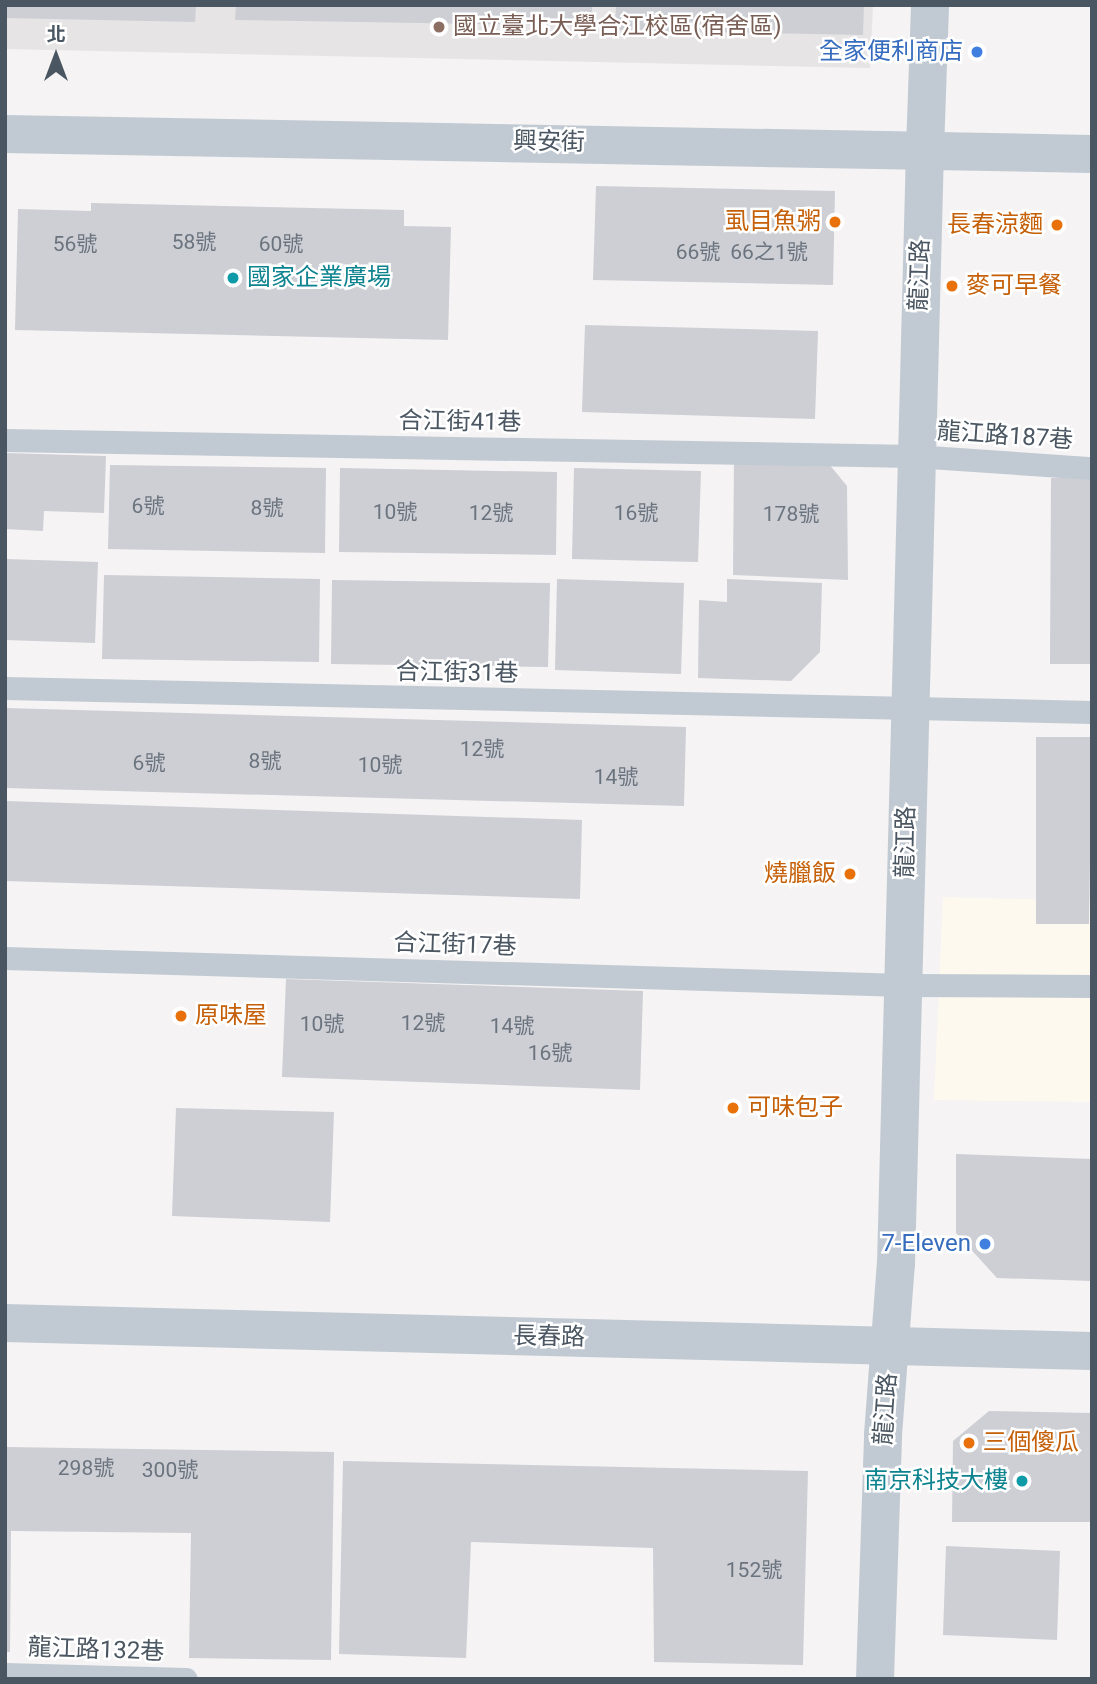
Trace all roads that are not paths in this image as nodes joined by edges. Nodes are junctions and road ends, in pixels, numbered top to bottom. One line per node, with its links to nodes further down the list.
1 (930, 5): 3 (street, 龍江路)
2 (5, 134): 3 (street, 興安街)
3 (925, 150): 4 (street, 興安街); 6 (street, 龍江路)
4 (1092, 154)
5 (5, 440): 6 (lane, 合江街41巷)
6 (914, 456): 7 (lane, 龍江路187巷); 9 (street, 龍江路)
7 (1092, 468)
8 (5, 688): 9 (lane, 合江街31巷)
9 (908, 710): 10 (lane, 合江街31巷); 12 (street, 龍江路)
10 (1092, 712)
11 (5, 958): 12 (lane, 合江街17巷)
12 (904, 985): 13 (lane, 合江街17巷); 15 (street, 龍江路)
13 (1092, 986)
14 (5, 1323): 15 (street, 長春路)
15 (891, 1345): 16 (street, 長春路); 19 (street, 龍江路)
16 (1092, 1351)
17 (5, 1674): 18 (lane, 龍江路132巷)
18 (186, 1679)
19 (875, 1679)

